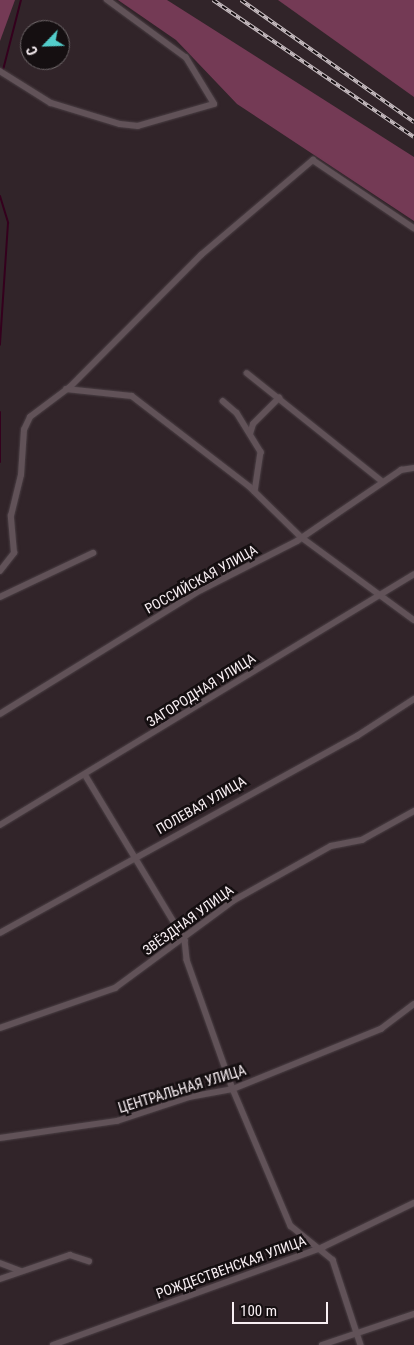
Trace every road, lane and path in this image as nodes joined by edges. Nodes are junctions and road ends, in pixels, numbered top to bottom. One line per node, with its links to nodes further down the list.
1 (108, 0): 2 (street)
2 (0, 72)
3 (414, 228): 5 (street)
4 (247, 373): 6 (street)
5 (66, 389): 11 (street); 14 (street)
6 (279, 398): 8 (street); 10 (street)
7 (223, 401): 8 (street)
8 (250, 434): 11 (street)
9 (414, 468): 10 (street, РОССИЙСКАЯ УЛИЦА)
10 (383, 482): 12 (street, РОССИЙСКАЯ УЛИЦА)
11 (255, 492): 12 (street)
12 (301, 537): 16 (street); 20 (street, РОССИЙСКАЯ УЛИЦА)
13 (93, 553): 17 (street)
14 (0, 571)
15 (414, 574): 16 (street, ЗАГОРОДНАЯ УЛИЦА)
16 (380, 595): 18 (street); 21 (street, ЗАГОРОДНАЯ УЛИЦА)
17 (0, 597)
18 (414, 620)
19 (414, 699): 24 (street, ПОЛЕВАЯ УЛИЦА)
20 (0, 714)
21 (86, 776): 23 (street, ЗАГОРОДНАЯ УЛИЦА); 24 (street)
22 (414, 811): 26 (street, ЗВЁЗДНАЯ УЛИЦА)
23 (0, 825)
24 (134, 858): 25 (street, ПОЛЕВАЯ УЛИЦА); 26 (street)
25 (0, 933)
26 (184, 940): 28 (street, ЗВЁЗДНАЯ УЛИЦА); 29 (street)
27 (414, 1004): 29 (street, ЦЕНТРАЛЬНАЯ УЛИЦА)
28 (0, 1028)
29 (234, 1089): 30 (street, ЦЕНТРАЛЬНАЯ УЛИЦА); 32 (street)
30 (0, 1138)
31 (414, 1202): 32 (street, РОЖДЕСТВЕНСКАЯ УЛИЦА)
32 (323, 1247): 38 (street); 39 (street, РОЖДЕСТВЕНСКАЯ УЛИЦА)
33 (89, 1261): 35 (street)
34 (0, 1263): 35 (street)
35 (23, 1271): 36 (street)
36 (0, 1279)
37 (414, 1314): 38 (street)
38 (358, 1336): 40 (street); 41 (street)
39 (53, 1345)
40 (322, 1345)
41 (361, 1345)

